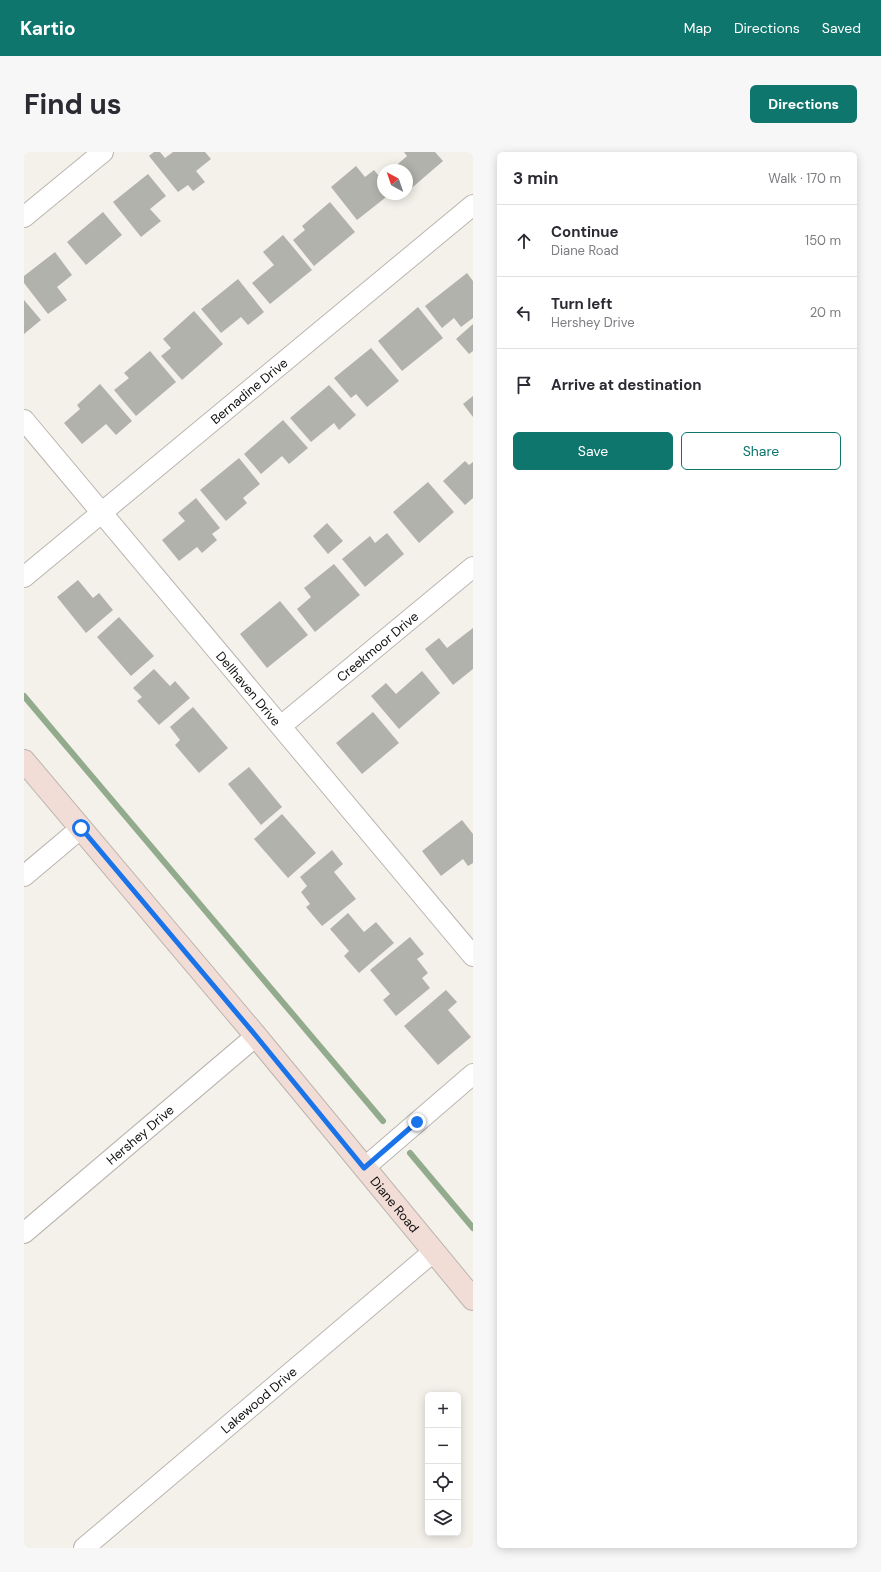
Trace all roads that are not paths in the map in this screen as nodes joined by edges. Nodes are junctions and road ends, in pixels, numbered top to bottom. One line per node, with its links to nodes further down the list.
1 (103, 152): 3 (street)
2 (473, 205): 5 (street, Bernadine Drive)
3 (24, 217)
4 (24, 420): 5 (street, Dellhaven Drive)
5 (100, 512): 7 (street, Bernadine Drive); 8 (street, Dellhaven Drive)
6 (473, 567): 8 (street, Creekmoor Drive)
7 (24, 577)
8 (281, 726): 12 (street, Dellhaven Drive)
9 (24, 761): 10 (street, Diane Road)
10 (81, 828): 11 (street); 14 (street, Diane Road)
11 (24, 876)
12 (466, 935): 13 (street, Dellhaven Drive)
13 (473, 956)
14 (256, 1036): 16 (street, Diane Road); 17 (street, Hershey Drive)
15 (473, 1074): 16 (street)
16 (364, 1168): 18 (street, Diane Road)
17 (24, 1233)
18 (433, 1252): 19 (street, Diane Road); 20 (street, Lakewood Drive)
19 (473, 1299)
20 (84, 1548)

